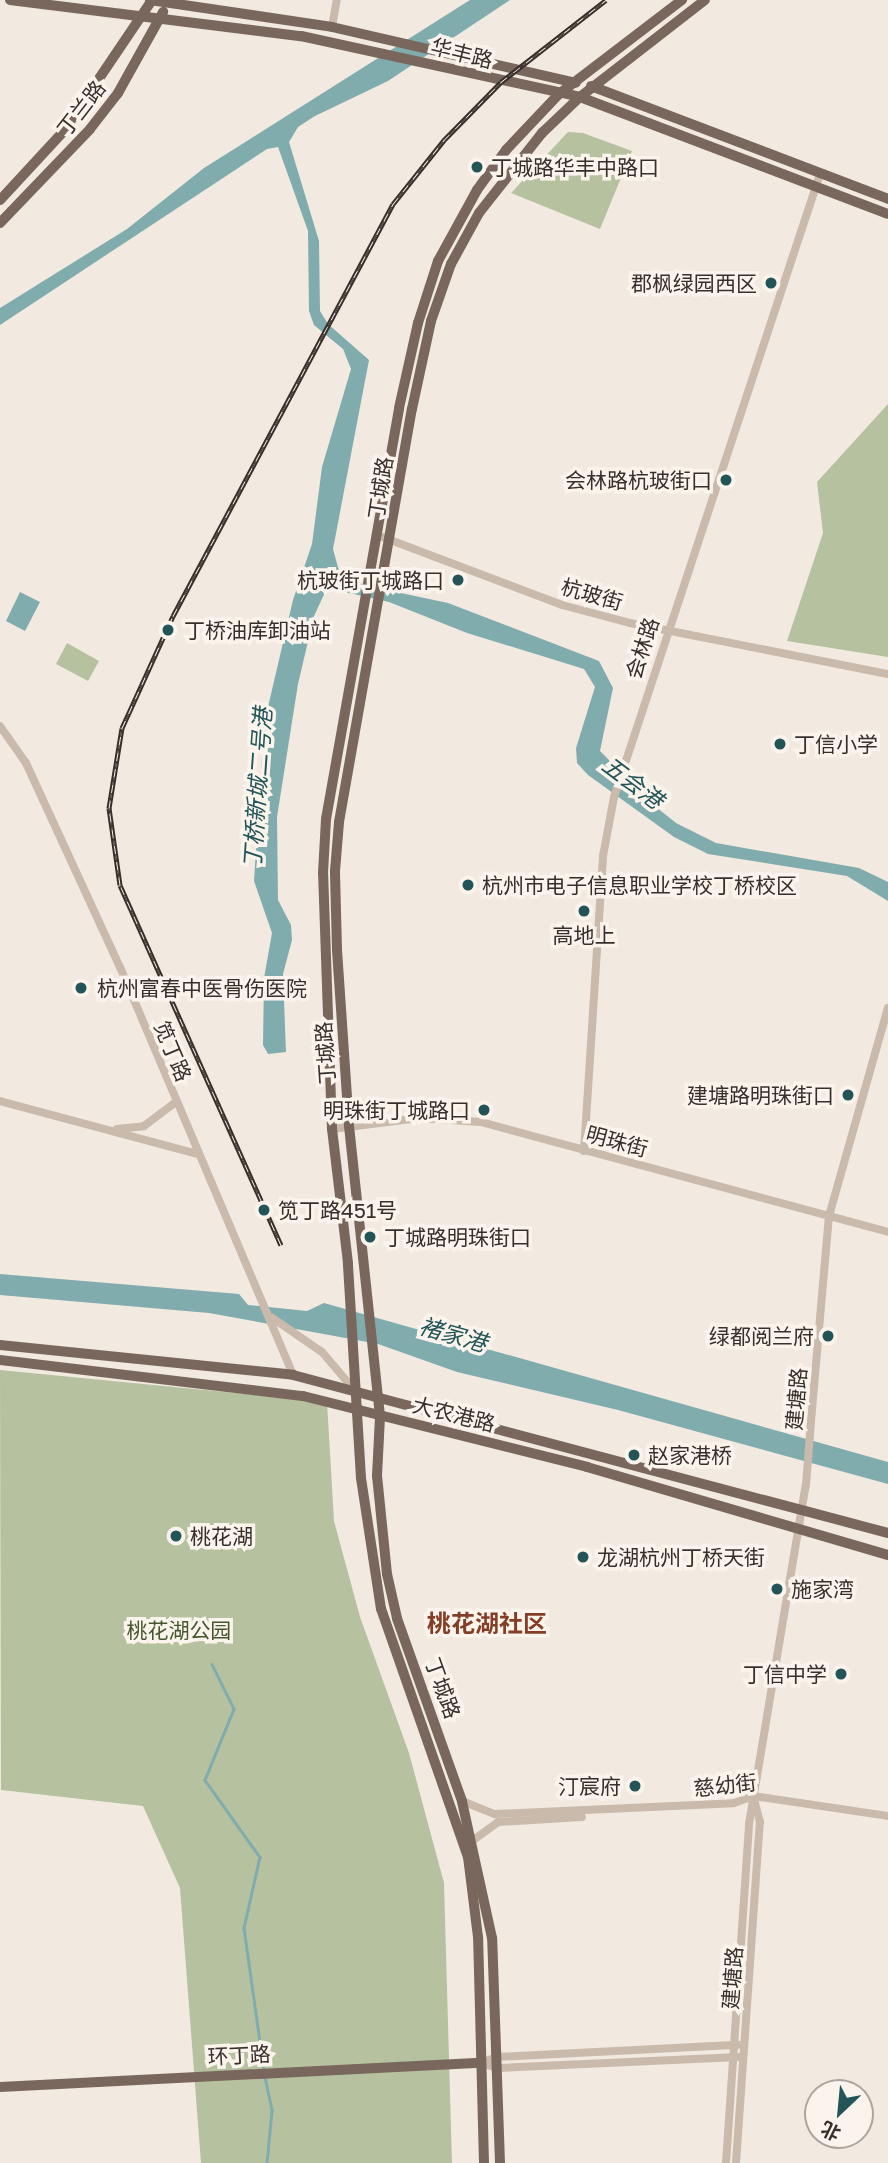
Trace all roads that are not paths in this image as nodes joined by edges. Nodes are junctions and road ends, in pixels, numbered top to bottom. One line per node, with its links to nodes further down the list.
1 (10, 0): 7 (main road, 华丰路)
2 (151, 0): 6 (main road, 华丰路); 7 (main road, 丁兰路)
3 (337, 0): 9 (street)
4 (682, 0): 10 (main road, 丁城路)
5 (705, 0): 11 (main road, 丁城路)
6 (170, 1): 8 (main road, 丁兰路); 9 (main road, 华丰路)
7 (141, 15): 8 (main road, 华丰路); 17 (main road, 丁兰路)
8 (159, 17): 12 (main road, 华丰路); 19 (main road, 丁兰路)
9 (332, 27): 10 (main road, 华丰路)
10 (575, 83): 11 (main road, 华丰路); 12 (main road, 丁城路)
11 (594, 87): 13 (main road, 丁城路); 14 (main road, 华丰路)
12 (559, 94): 13 (main road, 华丰路); 20 (main road, 丁城路)
13 (580, 97): 15 (main road, 华丰路); 21 (main road, 丁城路)
14 (820, 174): 15 (street, 会林路); 16 (main road, 华丰路)
15 (816, 186): 18 (main road, 华丰路); 22 (street, 会林路)
16 (888, 199)
17 (0, 201)
18 (888, 214)
19 (0, 223)
20 (377, 535): 21 (street, 杭玻街); 30 (main road, 丁城路)
21 (392, 541): 22 (street, 杭玻街); 28 (main road, 丁城路)
22 (666, 631): 23 (street, 杭玻街); 31 (street, 会林路)
23 (888, 674)
24 (0, 726): 27 (street, 笕丁路)
25 (888, 1008): 33 (street, 建塘路)
26 (0, 1101): 29 (street)
27 (176, 1102): 29 (street); 32 (street, 笕丁路)
28 (349, 1126): 30 (street, 明珠街); 31 (street, 明珠街); 40 (main road, 丁城路)
29 (97, 1127): 32 (street)
30 (332, 1129): 39 (main road, 丁城路)
31 (584, 1151): 33 (street, 明珠街)
32 (198, 1154): 35 (street, 笕丁路)
33 (829, 1216): 34 (street, 明珠街); 43 (street, 建塘路, bridge)
34 (888, 1232)
35 (271, 1317): 38 (street, 笕丁路); 39 (street)
36 (0, 1345): 38 (main road, 大农港路)
37 (0, 1360): 41 (main road, 大农港路)
38 (293, 1375): 39 (main road, 大农港路)
39 (357, 1393): 40 (main road, 大农港路); 41 (main road, 丁城路)
40 (378, 1396): 42 (main road, 丁城路); 43 (main road, 大农港路)
41 (358, 1410): 42 (main road, 大农港路); 57 (main road, 丁城路)
42 (380, 1416): 44 (main road, 大农港路); 48 (main road, 丁城路)
43 (802, 1509): 44 (street, 建塘路); 45 (main road, 大农港路)
44 (796, 1525): 46 (main road, 大农港路); 47 (street, 建塘路)
45 (888, 1533)
46 (888, 1555)
47 (753, 1796): 49 (street, 慈幼街); 50 (street, 慈幼街); 52 (street, 建塘路); 53 (street, 建塘路)
48 (462, 1801): 49 (street, 慈幼街); 51 (main road, 丁城路)
49 (605, 1811): 51 (street, 慈幼街)
50 (888, 1816)
51 (472, 1841): 56 (main road, 丁城路)
52 (734, 2045): 53 (street, 环丁路); 54 (street, 建塘路); 56 (street, 环丁路)
53 (745, 2045): 55 (street, 建塘路)
54 (733, 2057): 55 (street, 环丁路); 56 (street, 环丁路); 61 (street, 建塘路)
55 (744, 2057): 62 (street, 建塘路)
56 (497, 2062): 57 (street, 环丁路); 60 (main road, 丁城路)
57 (480, 2063): 58 (main road, 环丁路); 59 (main road, 丁城路)
58 (0, 2087)
59 (484, 2163)
60 (500, 2163)
61 (726, 2163)
62 (736, 2163)

